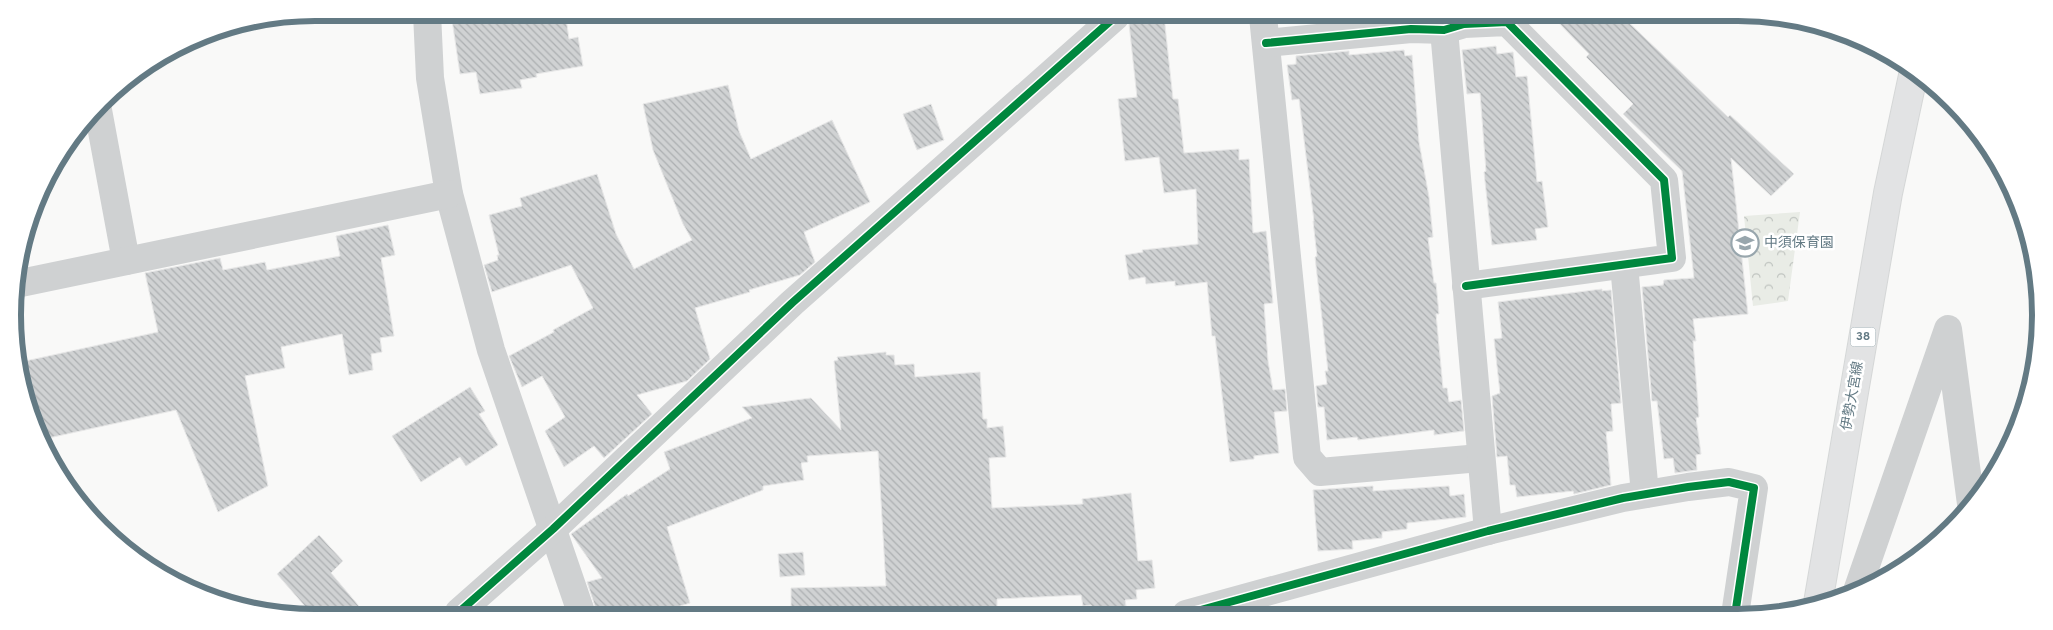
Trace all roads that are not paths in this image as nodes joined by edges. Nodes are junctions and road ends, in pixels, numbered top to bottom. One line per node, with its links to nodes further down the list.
1 (427, 21): 8 (street)
2 (1110, 21): 16 (street)
3 (1264, 21): 5 (street)
4 (1444, 30): 5 (street); 10 (street); 12 (street)
5 (1266, 43): 13 (street)
6 (1913, 79): 19 (main road, 伊勢大宮線 / 38)
7 (99, 116): 9 (street)
8 (449, 194): 9 (street); 16 (street)
9 (126, 261): 11 (street)
10 (1624, 265): 12 (street); 14 (street)
11 (23, 282)
12 (1466, 286): 13 (street)
13 (1480, 458): 17 (street)
14 (1645, 494): 17 (street); 23 (street)
15 (1970, 495): 18 (street)
16 (553, 529): 20 (street); 21 (street)
17 (1488, 532): 22 (street)
18 (1861, 581)
19 (1819, 597)
20 (462, 609)
21 (580, 609)
22 (1204, 609)
23 (1735, 609)

